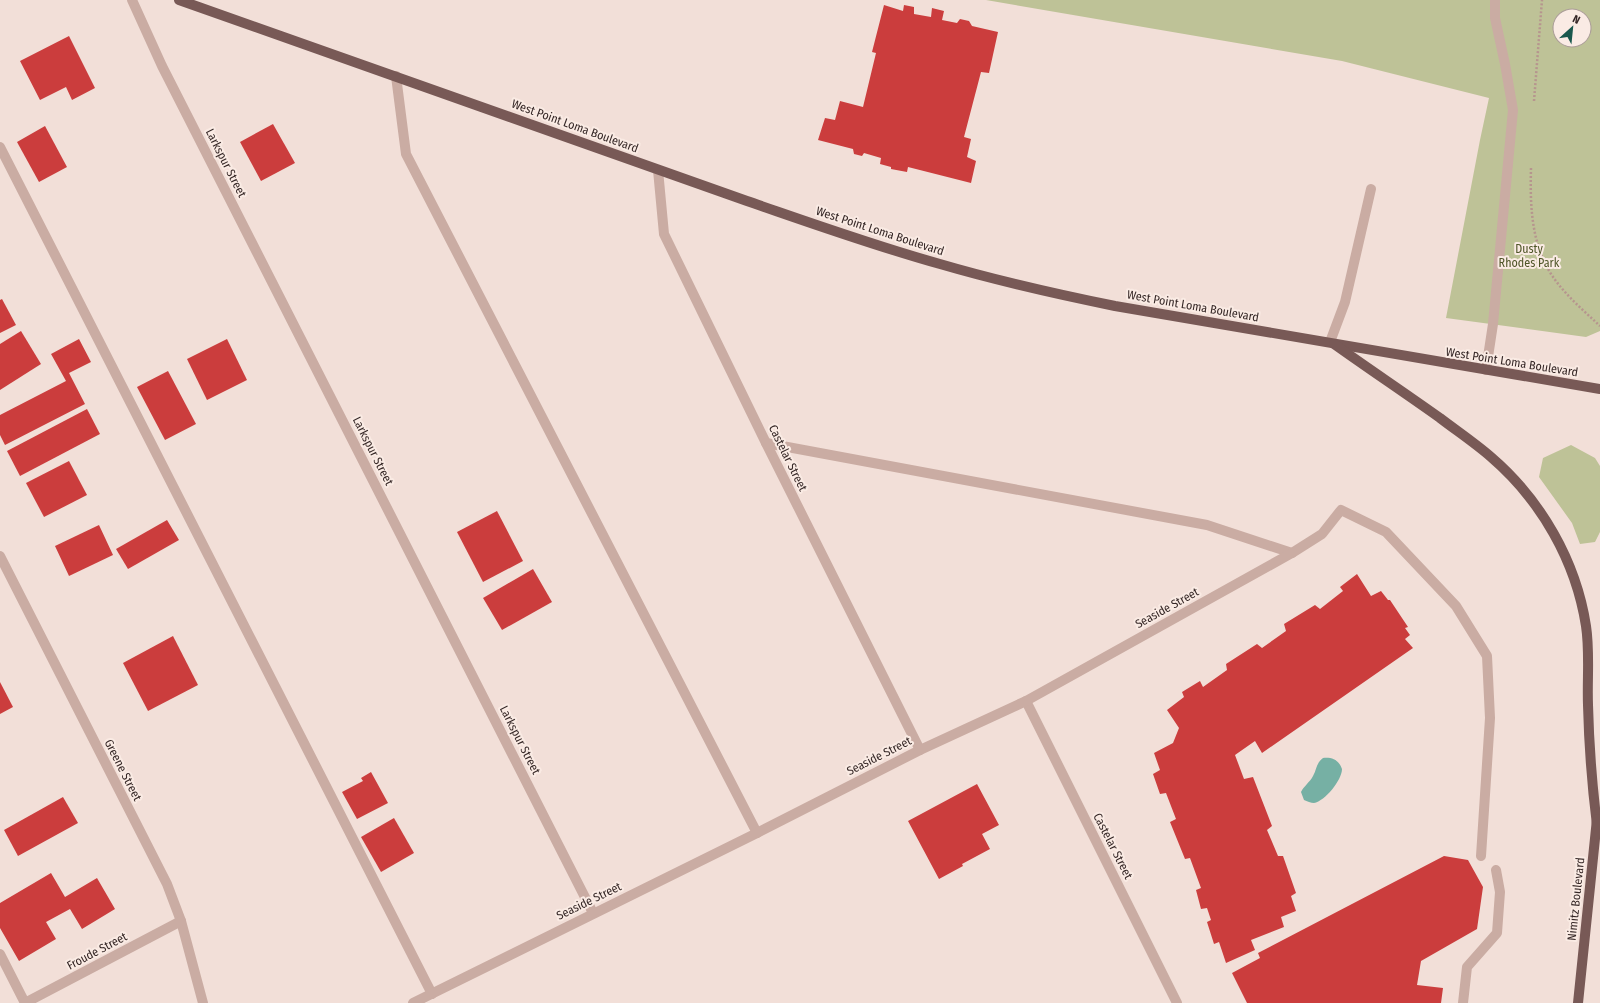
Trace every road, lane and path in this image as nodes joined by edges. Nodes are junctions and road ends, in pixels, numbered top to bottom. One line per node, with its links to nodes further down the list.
1 (132, 0): 25 (street, Larkspur Street)
2 (179, 0): 5 (main road, West Point Loma Boulevard)
3 (1495, 0): 13 (street)
4 (1542, 0): 6 (path)
5 (396, 76): 9 (main road, West Point Loma Boulevard); 22 (street)
6 (1534, 103)
7 (0, 146): 28 (street)
8 (1531, 164): 11 (path)
9 (658, 170): 12 (main road, West Point Loma Boulevard); 15 (street, Castelar Street)
10 (1371, 189): 12 (street)
11 (1600, 326)
12 (1330, 342): 13 (main road, West Point Loma Boulevard); 21 (main road)
13 (1486, 370): 14 (main road, West Point Loma Boulevard)
14 (1600, 390)
15 (766, 443): 16 (street); 19 (street, Castelar Street)
16 (1292, 553): 18 (street, Seaside Street); 23 (street, Seaside Street)
17 (0, 556): 26 (street, Greene Street)
18 (1026, 701): 19 (street, Seaside Street); 32 (street, Castelar Street)
19 (920, 750): 22 (street, Seaside Street)
20 (1600, 798): 21 (main road, Nimitz Boulevard)
21 (1597, 825): 34 (main road, Nimitz Boulevard)
22 (757, 833): 25 (street, Seaside Street)
23 (1481, 856)
24 (1496, 870): 33 (street)
25 (593, 913): 28 (street, Seaside Street)
26 (181, 921): 29 (street, Froude Street); 30 (street, Greene Street)
27 (0, 954): 29 (street)
28 (432, 994): 31 (street, Seaside Street)
29 (25, 1003)
30 (203, 1003)
31 (413, 1003)
32 (1177, 1003)
33 (1463, 1003)
34 (1578, 1003)

